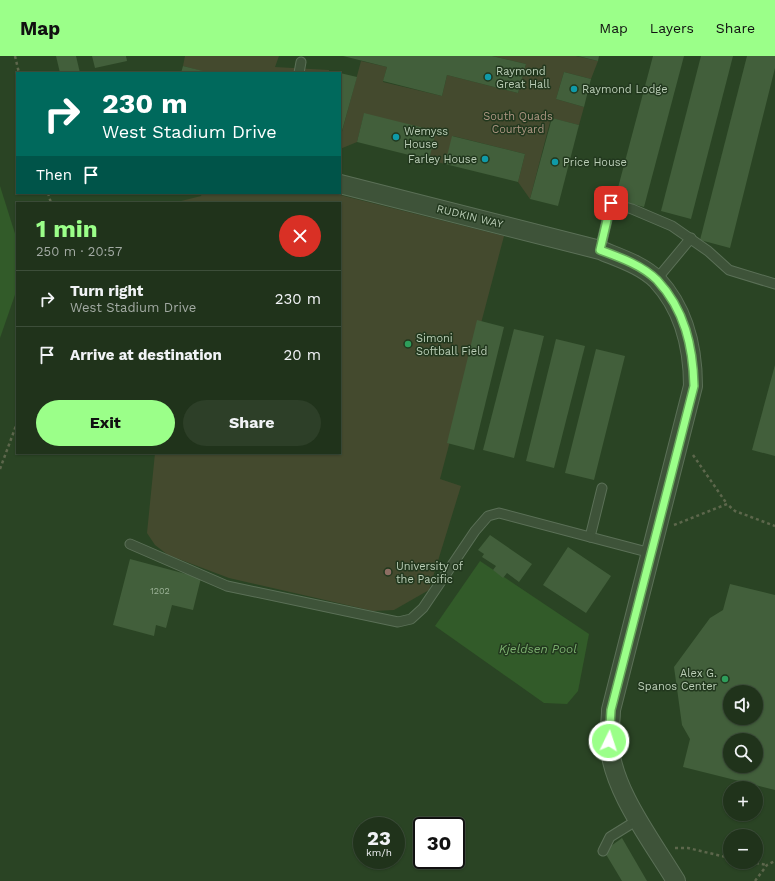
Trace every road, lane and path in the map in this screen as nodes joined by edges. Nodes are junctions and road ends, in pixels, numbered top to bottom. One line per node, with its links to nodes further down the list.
1 (14, 56): 3 (path)
2 (301, 62): 4 (lane)
3 (19, 72)
4 (299, 72)
5 (341, 184): 7 (street, RUDKIN WAY)
6 (691, 238): 7 (lane); 8 (lane); 9 (lane)
7 (600, 250): 8 (street, RUDKIN WAY)
8 (656, 280): 11 (street, RUDKIN WAY)
9 (775, 284)
10 (16, 426): 12 (path)
11 (681, 438): 14 (path); 16 (street, RUDKIN WAY)
12 (0, 469)
13 (602, 488): 17 (lane)
14 (727, 504): 15 (path); 16 (path)
15 (775, 526)
16 (656, 532): 19 (street, RUDKIN WAY)
17 (590, 537): 18 (lane); 19 (lane)
18 (130, 544)
19 (651, 553): 20 (street, RUDKIN WAY)
20 (639, 819): 21 (street, RUDKIN WAY); 22 (lane)
21 (656, 848): 23 (path); 27 (street, RUDKIN WAY)
22 (603, 851)
23 (723, 856)
24 (775, 861): 26 (path)
25 (763, 864): 26 (path)
26 (767, 865): 28 (path)
27 (676, 881)
28 (755, 881)

